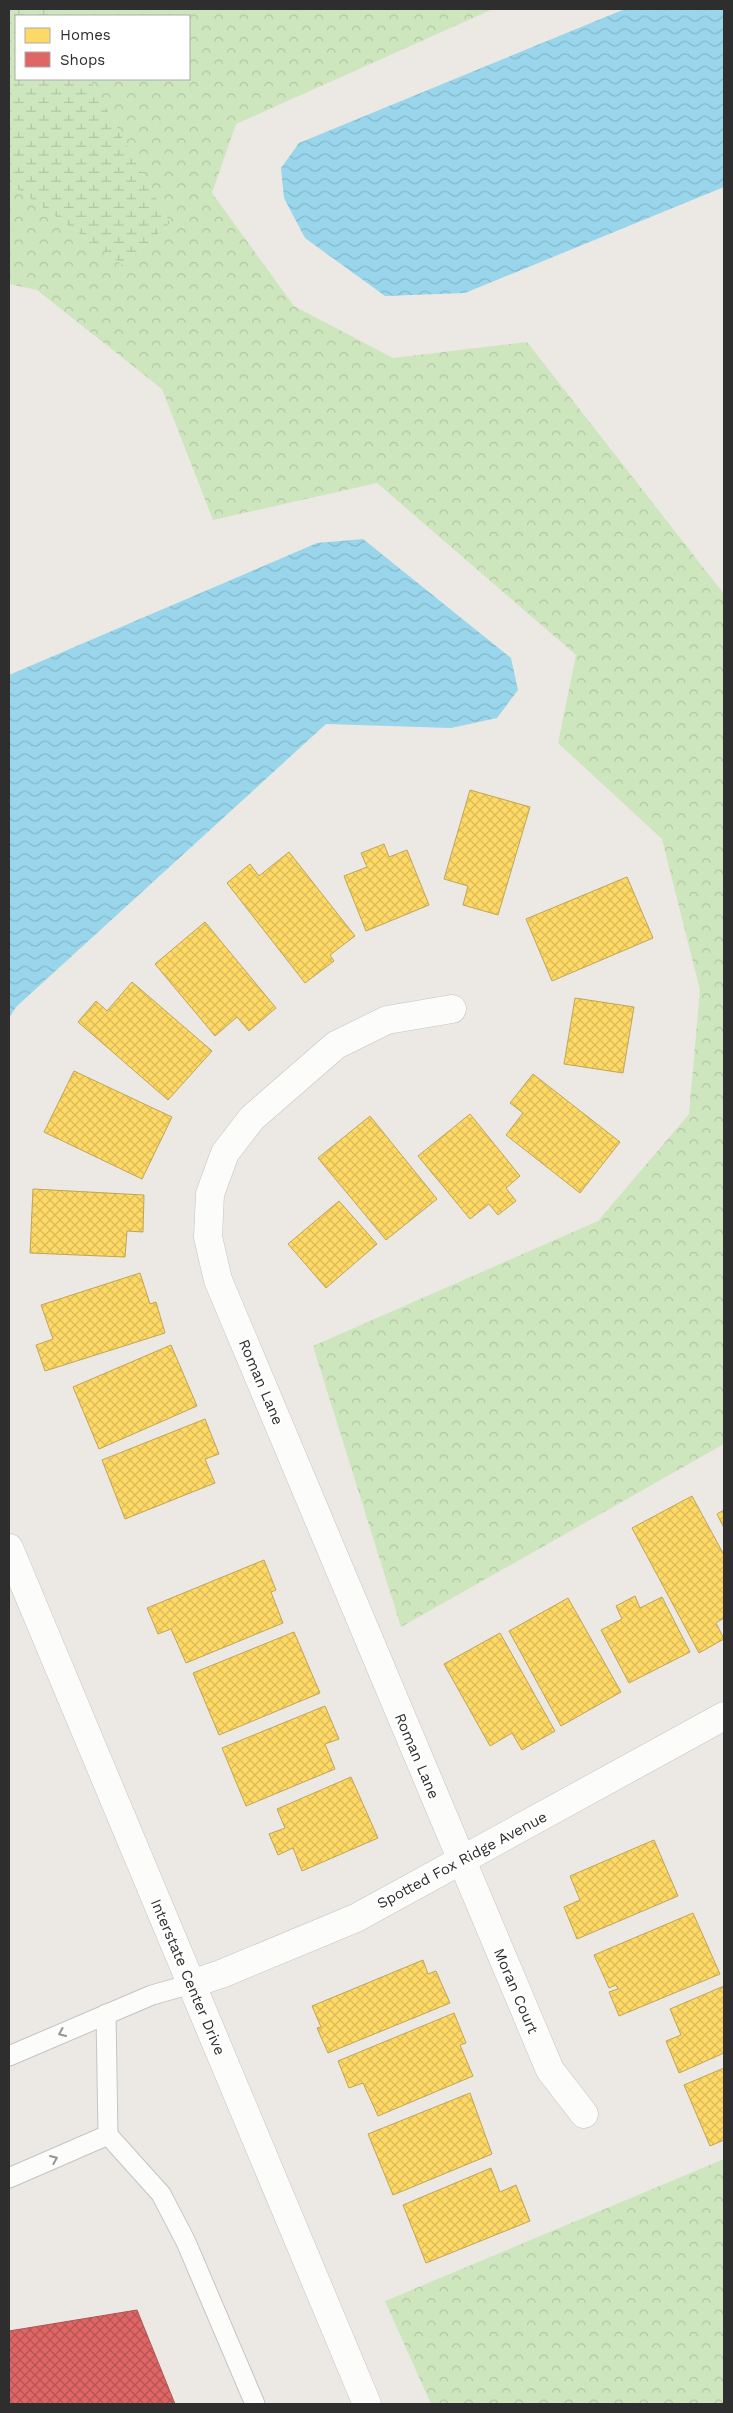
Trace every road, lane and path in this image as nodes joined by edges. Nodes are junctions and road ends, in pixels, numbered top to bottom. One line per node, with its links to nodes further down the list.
1 (452, 1009): 4 (street, Roman Lane)
2 (9, 1548): 5 (street, Interstate Center Drive)
3 (724, 1716): 4 (street, Spotted Fox Ridge Avenue)
4 (461, 1861): 5 (street, Spotted Fox Ridge Avenue); 8 (street, Moran Court)
5 (191, 1984): 6 (lane); 12 (street, Interstate Center Drive)
6 (106, 2014): 7 (lane, one-way to 7); 9 (lane)
7 (9, 2056)
8 (584, 2114)
9 (108, 2135): 10 (lane, one-way to 9); 11 (lane)
10 (9, 2178)
11 (255, 2404)
12 (367, 2404)

